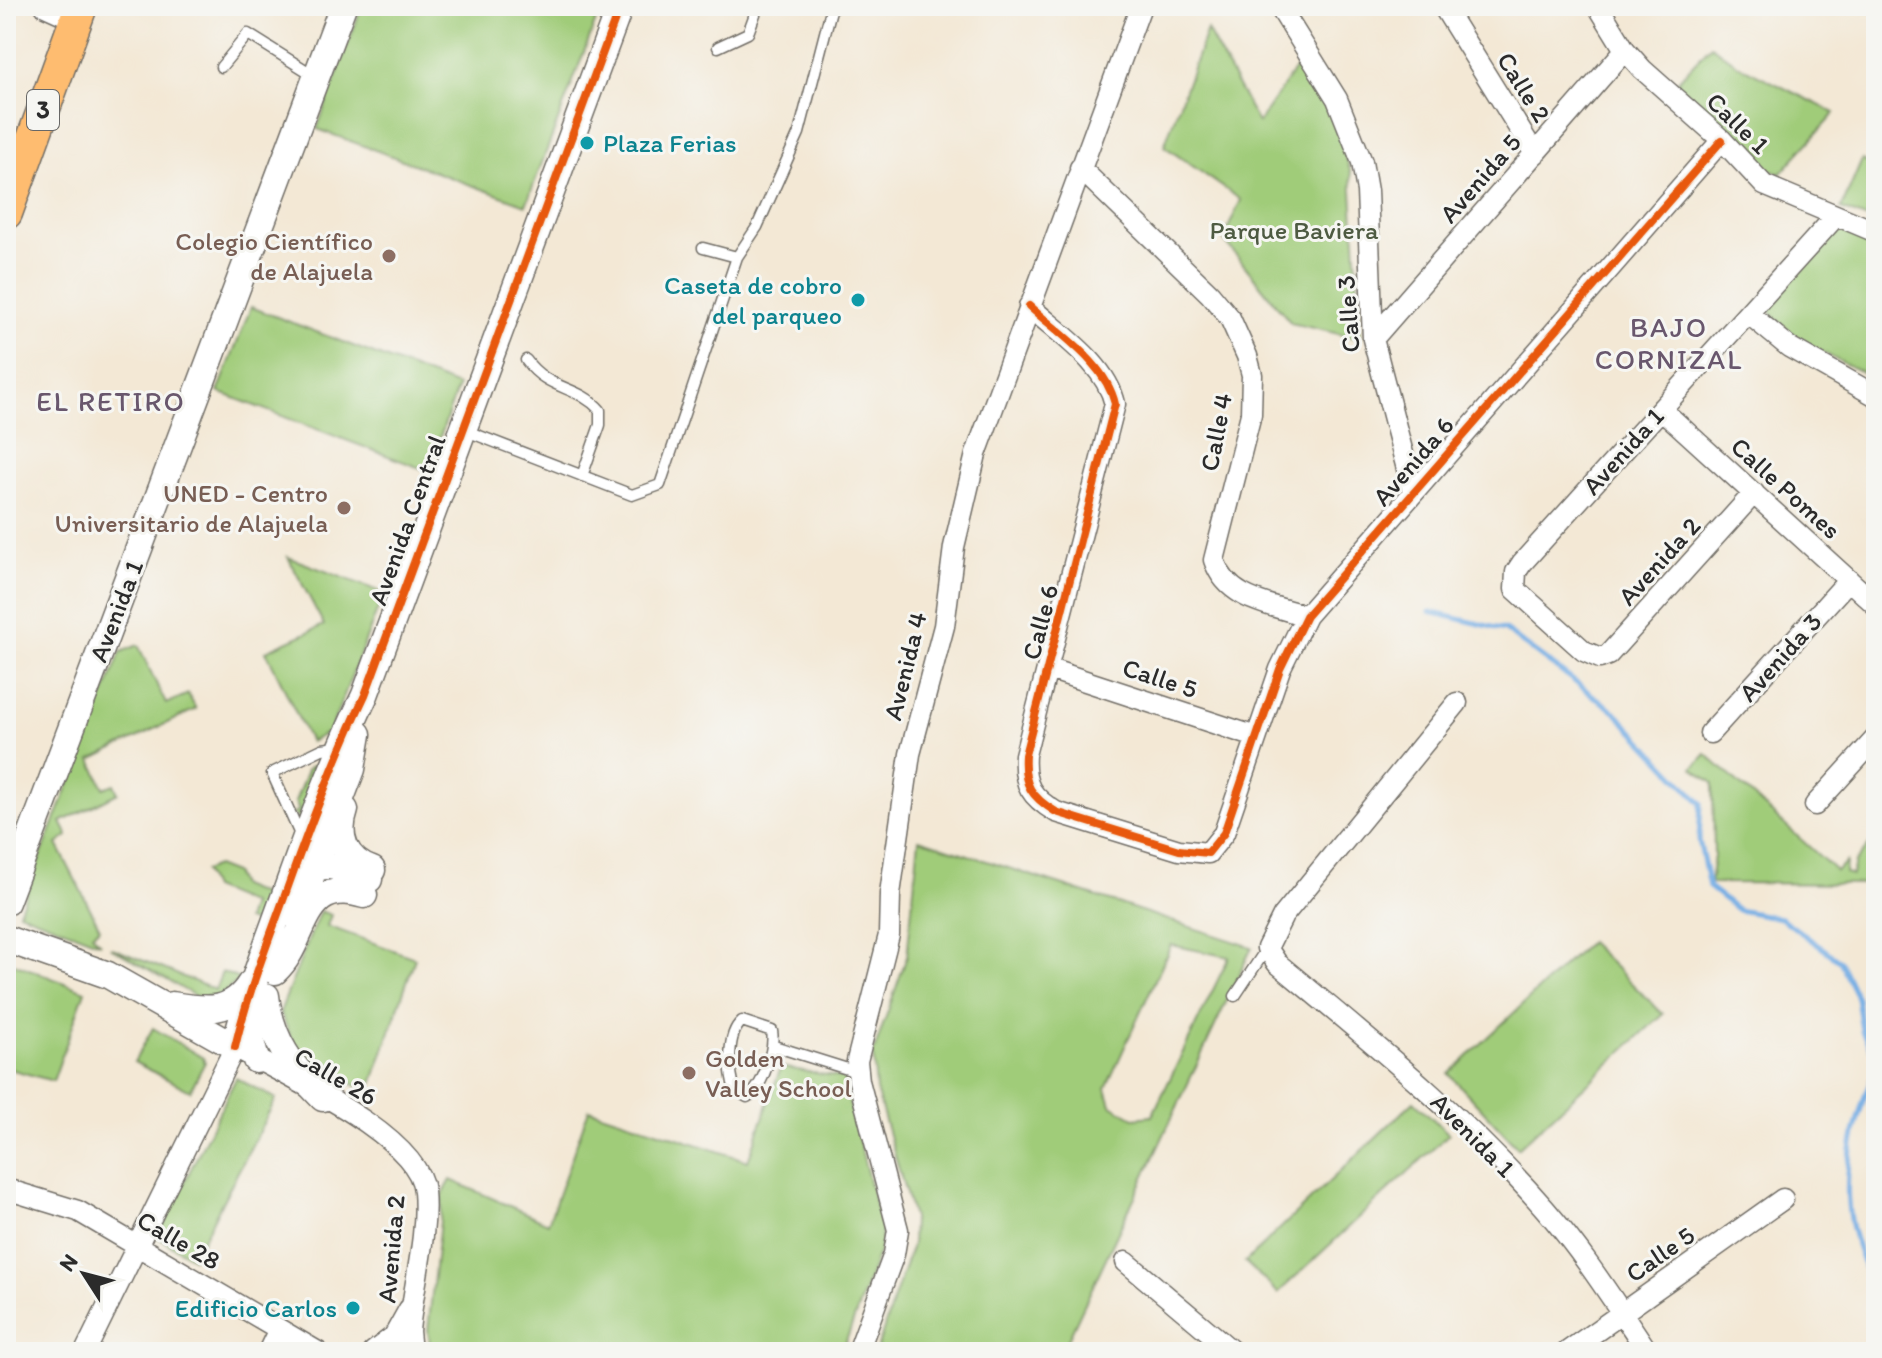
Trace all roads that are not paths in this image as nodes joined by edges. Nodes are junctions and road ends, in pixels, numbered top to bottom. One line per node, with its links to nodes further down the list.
1 (45, 6): 10 (street)
2 (343, 6): 14 (street, Avenida 1)
3 (620, 6): 29 (street, Avenida Central)
4 (758, 6): 11 (lane)
5 (832, 6): 22 (lane)
6 (1141, 6): 17 (street, Avenida 4)
7 (1279, 6): 25 (street, Calle 3)
8 (1443, 6): 16 (street, Calle 2)
9 (1598, 6): 12 (street, Calle 1)
10 (78, 13): 18 (main road, 3)
11 (718, 47)
12 (1625, 50): 15 (street, Calle 1); 16 (street, Avenida 5)
13 (221, 67): 14 (lane)
14 (317, 77): 47 (street, Avenida 1)
15 (1722, 140): 19 (street, Calle 1); 31 (street, Avenida 6)
16 (1535, 154): 25 (street, Avenida 5)
17 (1080, 168): 23 (street, Avenida 4); 35 (street, Calle 4)
18 (6, 213)
19 (1835, 217): 20 (street, Calle 1); 24 (street, Avenida 1)
20 (1876, 232)
21 (703, 248): 22 (lane)
22 (737, 257): 30 (lane)
23 (1029, 306): 37 (street, Calle 6); 56 (street, Avenida 4)
24 (1749, 314): 27 (street); 28 (street, Avenida 1)
25 (1373, 339): 31 (street, Calle 3)
26 (526, 360): 30 (lane)
27 (1876, 396)
28 (1661, 409): 32 (street, Calle Pomes); 36 (street, Avenida 1)
29 (462, 429): 30 (lane); 42 (street, Avenida Central)
30 (582, 476)
31 (1413, 492): 35 (street, Avenida 6)
32 (1754, 493): 33 (street, Calle Pomes); 36 (street, Avenida 2)
33 (1849, 580): 34 (street, Calle Pomes); 39 (street, Avenida 3)
34 (1876, 605)
35 (1306, 616): 40 (street, Avenida 6)
36 (1600, 658)
37 (1049, 669): 40 (street, Calle 5); 44 (street, Calle 6)
38 (1457, 703): 49 (street)
39 (1710, 733)
40 (1256, 737): 44 (street, Avenida 6)
41 (1876, 738): 43 (street)
42 (349, 739): 45 (street, Avenida Central); 45 (lane); 46 (street)
43 (1815, 805)
44 (1208, 853)
45 (309, 854): 46 (street); 50 (street, Avenida Central); 54 (street)
46 (368, 883): 50 (street)
47 (6, 902)
48 (6, 939): 53 (street)
49 (1267, 948): 52 (lane); 64 (street, Avenida 1)
50 (267, 969): 51 (street, Avenida Central); 53 (street); 54 (street, Avenida Central)
51 (266, 996): 54 (street, Avenida Central); 57 (street)
52 (1235, 996)
53 (160, 1003): 54 (street)
54 (247, 1045): 57 (street, Calle 26); 61 (street, Avenida Central)
55 (774, 1046): 55 (lane); 56 (lane)
56 (857, 1072): 71 (street, Avenida 4)
57 (323, 1098): 58 (street, Calle 26)
58 (408, 1154): 63 (street, Avenida 2)
59 (6, 1189): 61 (street, Calle 28)
60 (1783, 1199): 64 (street, Calle 5)
61 (136, 1245): 65 (street, Calle 28); 66 (street, Avenida Central)
62 (1126, 1262): 72 (street)
63 (412, 1302): 69 (street); 70 (street, Avenida 2)
64 (1621, 1313): 73 (street, Calle 5); 74 (street, Avenida 1)
65 (279, 1329): 67 (street); 68 (street, Calle 28)
66 (85, 1352)
67 (268, 1352)
68 (318, 1352)
69 (373, 1352)
70 (411, 1352)
71 (858, 1352)
72 (1233, 1352)
73 (1567, 1352)
74 (1648, 1352)

